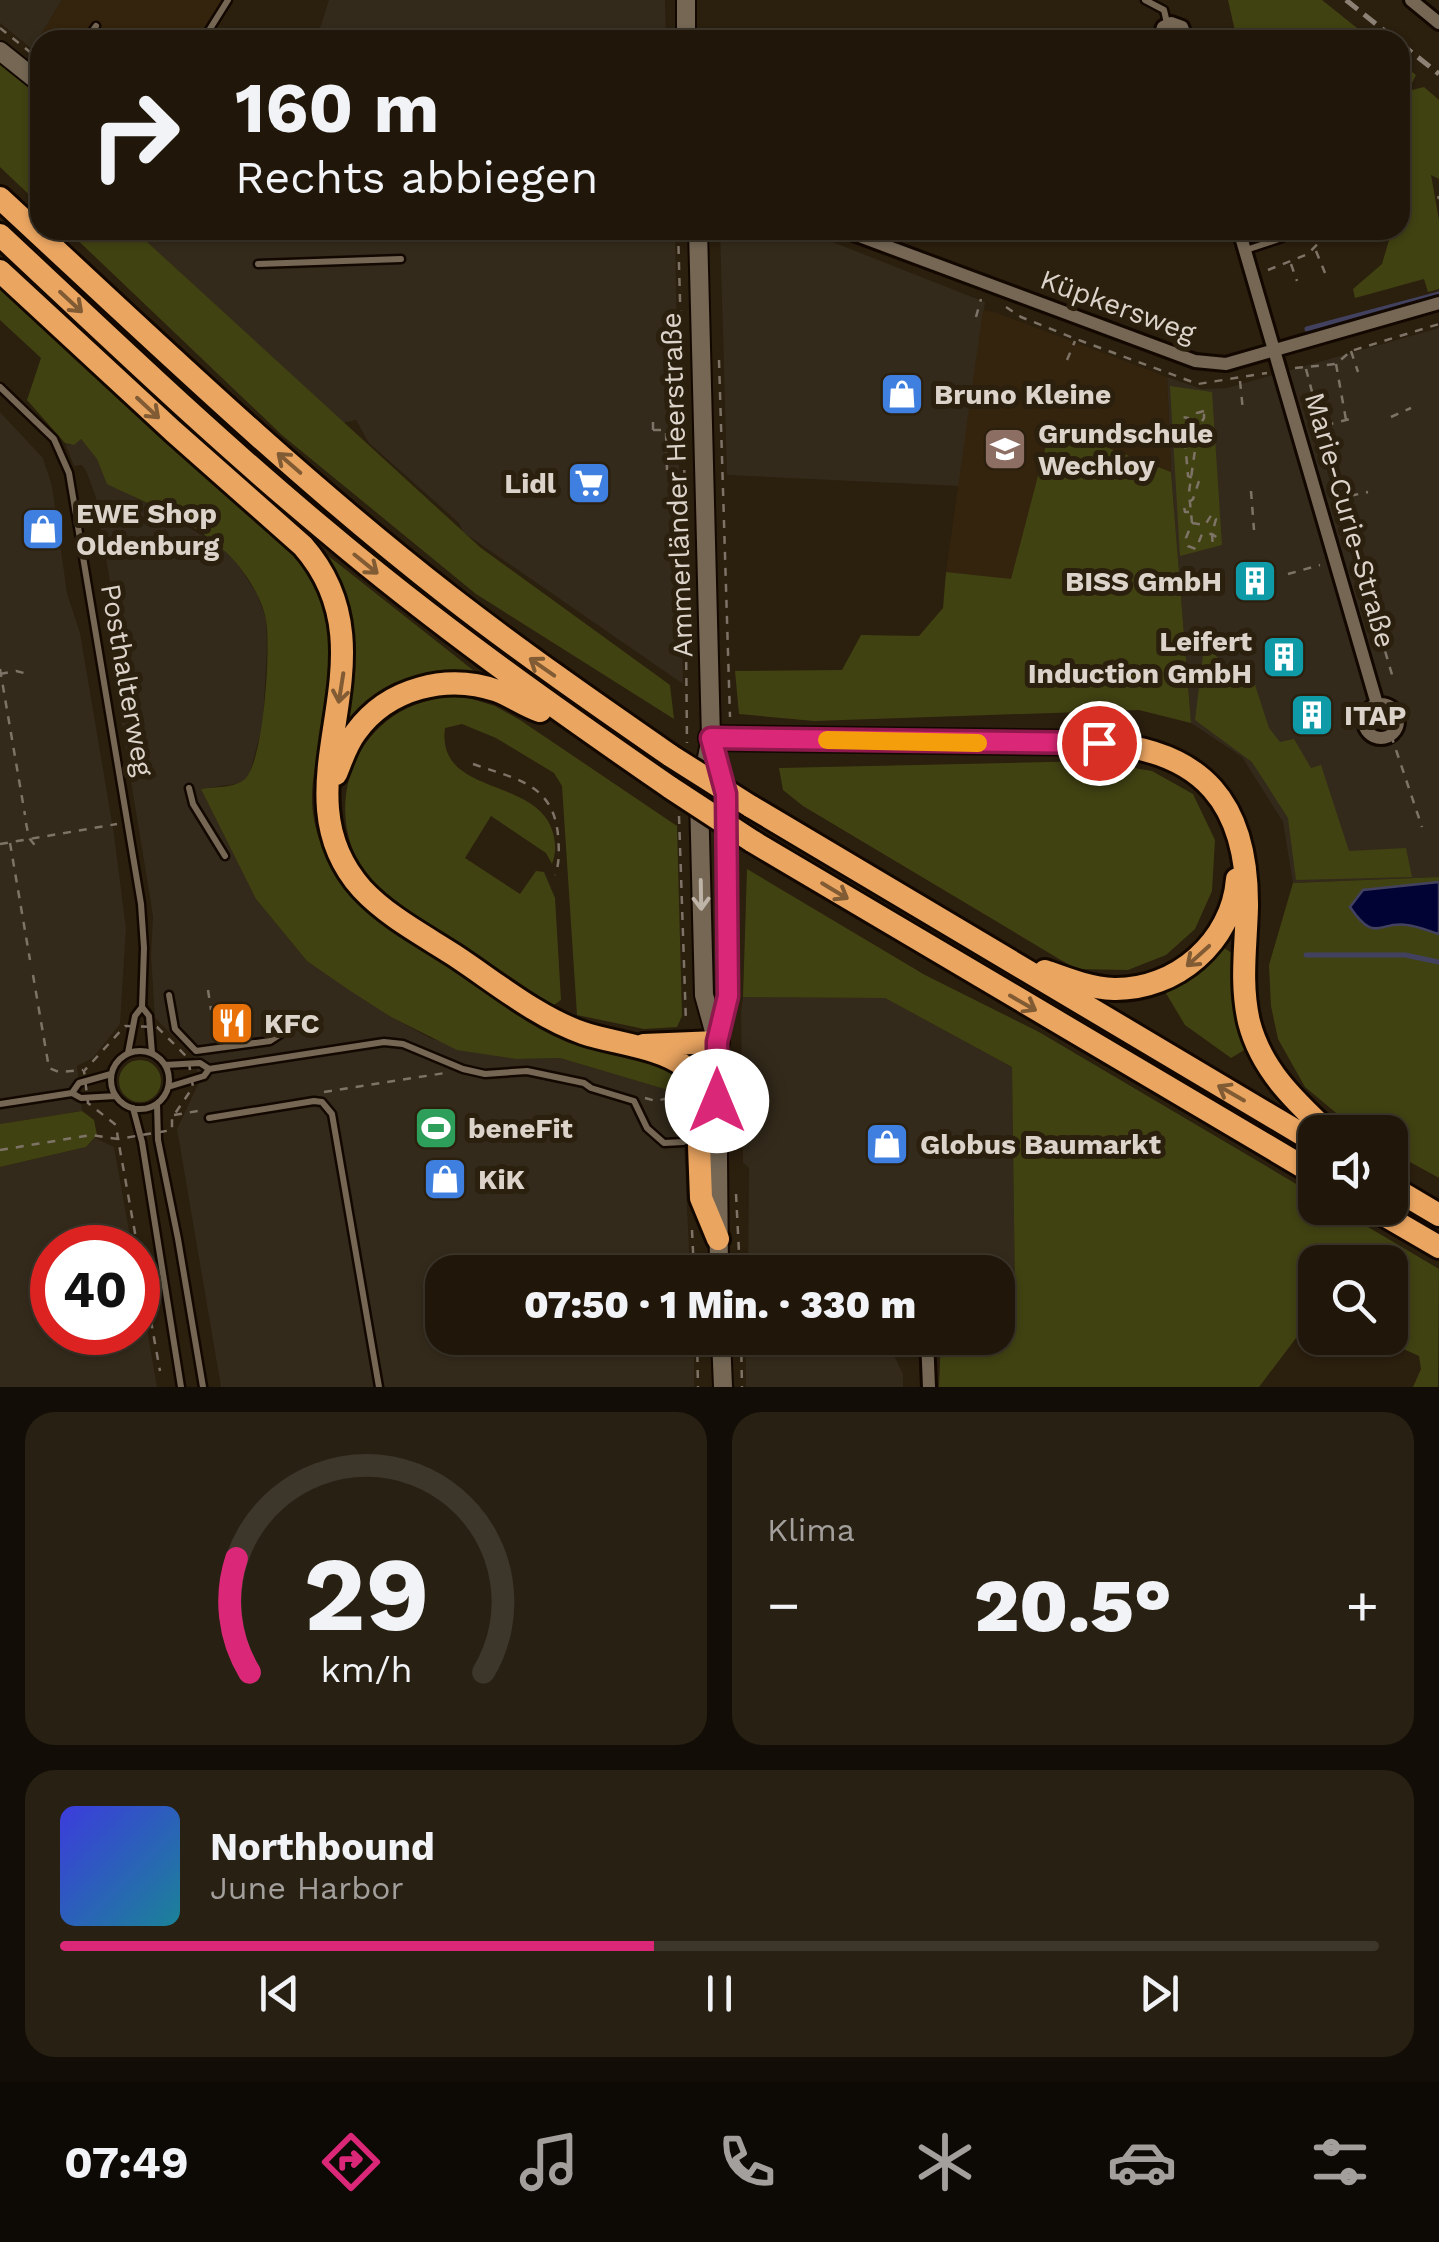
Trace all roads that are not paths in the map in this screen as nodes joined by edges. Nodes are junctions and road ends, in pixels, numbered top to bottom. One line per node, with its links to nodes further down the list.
1 (228, 0): 9 (lane)
2 (686, 0): 10 (street)
3 (1145, 0): 6 (lane)
4 (1419, 3): 5 (street)
5 (1439, 23)
6 (1168, 24): 11 (street); 12 (street)
7 (96, 26): 8 (lane)
8 (93, 30)
9 (209, 30)
10 (686, 30)
11 (1162, 30)
12 (1183, 30)
13 (0, 51): 14 (street)
14 (30, 75)
15 (0, 198): 16 (highway, one-way to 15, bridge)
16 (30, 226)
17 (0, 235): 31 (highway, one-way to 31)
18 (45, 240): 37 (highway, one-way to 18, bridge)
19 (698, 240): 32 (street, Ammerländer Heerstraße)
20 (870, 240): 28 (street, Küpkersweg)
21 (1242, 240): 23 (street, Marie-Curie-Straße)
22 (1276, 240): 23 (lane)
23 (1245, 250): 28 (street, Marie-Curie-Straße)
24 (401, 259): 25 (lane)
25 (258, 264)
26 (0, 270): 33 (highway, one-way to 33)
27 (1439, 304): 28 (street, Küpkersweg)
28 (1275, 350): 30 (street, Marie-Curie-Straße)
29 (0, 387): 39 (lane, Posthalterweg)
30 (1378, 704): 30 (street, Marie-Curie-Straße)
31 (578, 725): 33 (highway); 58 (highway, one-way to 58, bridge)
32 (721, 738): 35 (highway); 41 (street, Ammerländer Heerstraße); 41 (street, Ammerländer Heerstraße, one-way to 41)
33 (330, 781): 44 (highway)
34 (189, 788): 36 (lane)
35 (1238, 836): 37 (highway, one-way to 37); 54 (highway)
36 (225, 856)
37 (991, 952): 56 (highway, one-way to 37)
38 (169, 995): 40 (lane)
39 (142, 1007): 42 (lane, Posthalterweg); 43 (lane, Posthalterweg)
40 (296, 1024)
41 (717, 1042): 44 (highway); 62 (street, Ammerländer Heerstraße)
42 (128, 1053): 43 (lane); 47 (lane, Posthalterweg)
43 (152, 1054): 45 (lane)
44 (685, 1055): 57 (highway)
45 (165, 1064): 46 (lane); 48 (lane)
46 (210, 1069): 48 (lane); 57 (lane)
47 (112, 1074): 49 (lane); 50 (lane)
48 (168, 1088): 52 (lane)
49 (72, 1093): 50 (lane); 51 (lane)
50 (116, 1096): 53 (lane)
51 (0, 1104)
52 (157, 1104): 53 (lane); 68 (lane)
53 (133, 1108): 67 (lane)
54 (1311, 1115)
55 (209, 1118): 69 (lane)
56 (1298, 1132)
57 (698, 1135): 62 (highway)
58 (1298, 1164)
59 (1408, 1197): 60 (highway)
60 (1439, 1215)
61 (1402, 1225): 63 (highway)
62 (718, 1238): 64 (street, Ammerländer Heerstraße)
63 (1439, 1246)
64 (719, 1255)
65 (721, 1355): 70 (street)
66 (928, 1355): 71 (street)
67 (180, 1387)
68 (202, 1387)
69 (379, 1387)
70 (722, 1387)
71 (930, 1387)

